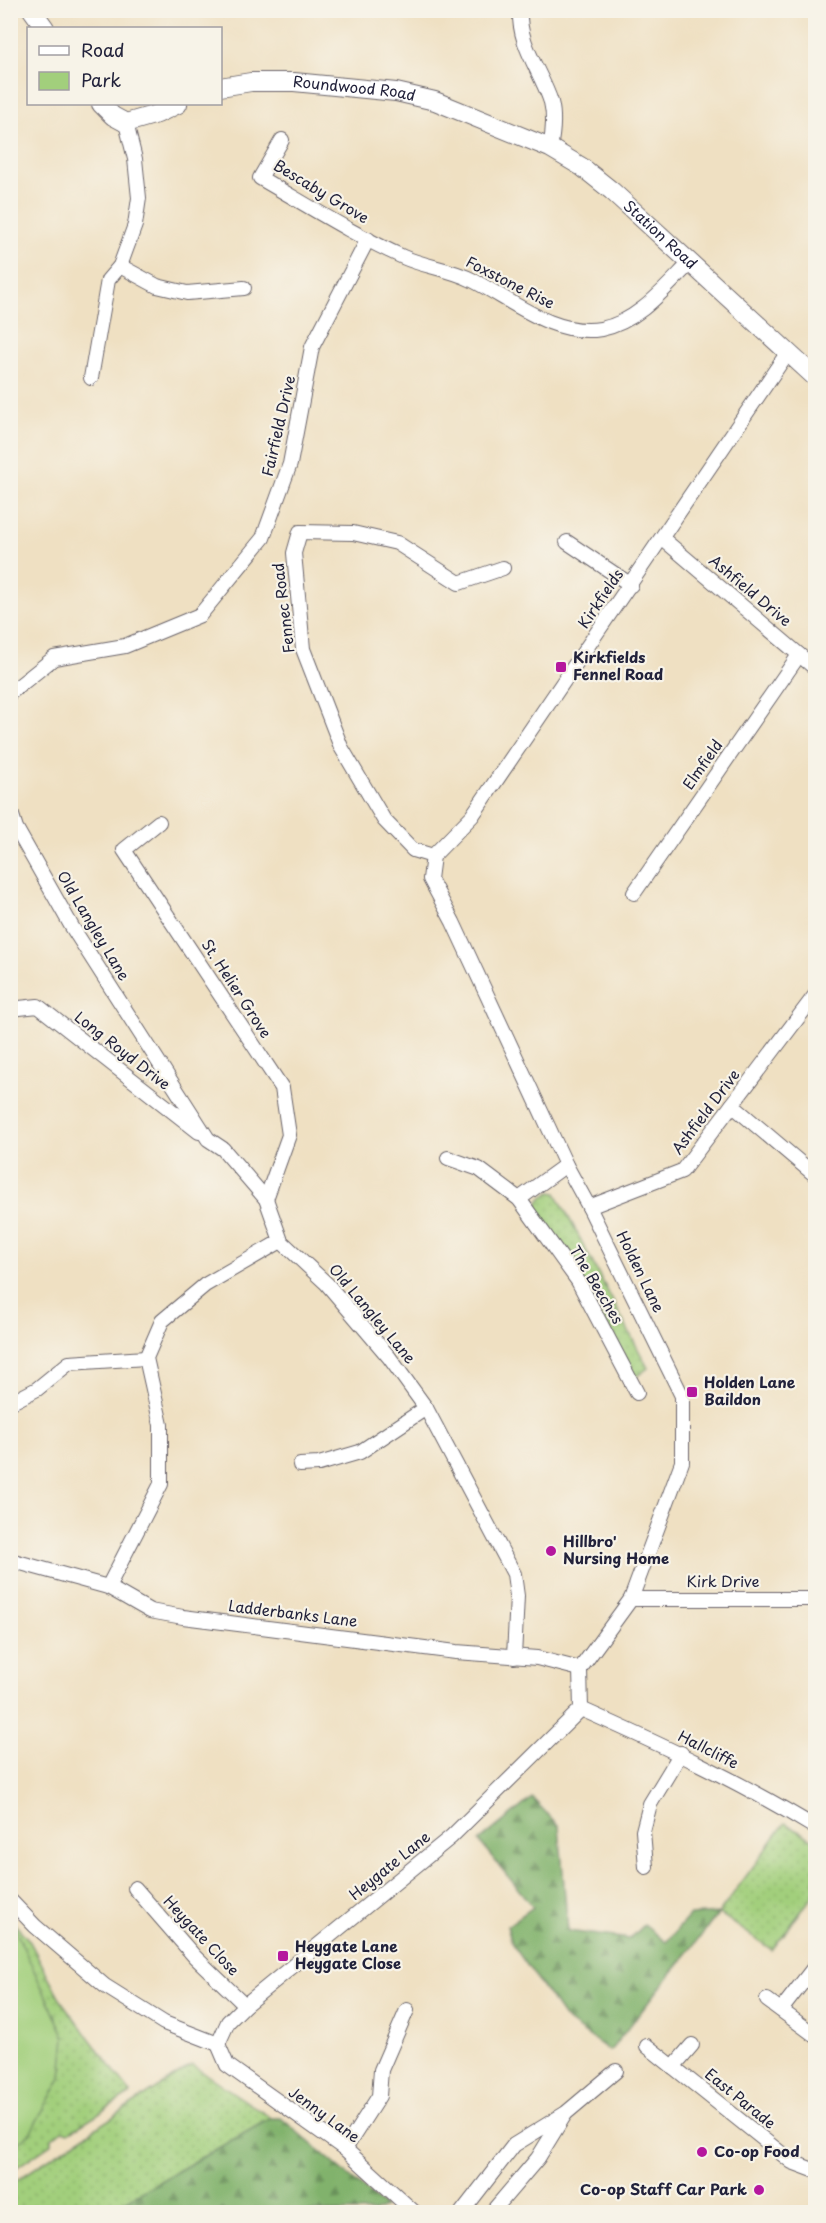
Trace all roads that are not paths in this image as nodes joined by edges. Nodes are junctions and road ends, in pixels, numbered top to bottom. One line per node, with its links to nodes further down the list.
1 (32, 10): 3 (street)
2 (520, 10): 10 (street)
3 (44, 27)
4 (222, 87): 7 (street, Roundwood Road)
5 (102, 105): 8 (street)
6 (176, 105): 8 (street)
7 (485, 120): 10 (street, Station Road)
8 (126, 123): 13 (street)
9 (282, 140): 11 (street, Bescaby Grove)
10 (550, 148): 12 (street, Station Road)
11 (368, 239): 12 (street, Foxstone Rise); 24 (street, Fairfield Drive)
12 (691, 262): 15 (street, Station Road)
13 (120, 266): 14 (street); 16 (street)
14 (244, 288)
15 (788, 352): 17 (street, Station Road); 18 (street, Kirkfields)
16 (91, 378)
17 (816, 378)
18 (663, 539): 21 (street, Kirkfields); 22 (street, Ashfield Drive)
19 (567, 542): 21 (street)
20 (503, 568): 27 (street, Fennec Road)
21 (631, 585): 27 (street, Kirkfields)
22 (799, 655): 23 (street, Ashfield Drive); 28 (street, Elmfield)
23 (816, 669)
24 (10, 693)
25 (10, 809): 32 (street, Old Langley Lane)
26 (159, 822): 36 (street, St. Helier Grove)
27 (433, 856): 34 (street, Holden Lane)
28 (634, 893)
29 (816, 994): 31 (street, Ashfield Drive)
30 (10, 1009): 32 (street, Long Royd Drive)
31 (732, 1105): 35 (street); 38 (street, Ashfield Drive)
32 (208, 1139): 36 (street, Old Langley Lane)
33 (448, 1158): 37 (street, The Beeches)
34 (566, 1165): 37 (street); 38 (street, Holden Lane)
35 (816, 1176)
36 (266, 1199): 39 (street, Old Langley Lane)
37 (519, 1199): 41 (street, The Beeches)
38 (589, 1207): 47 (street, Holden Lane)
39 (280, 1241): 40 (street); 43 (street, Old Langley Lane)
40 (146, 1358): 42 (street); 46 (street)
41 (637, 1393)
42 (14, 1401)
43 (426, 1408): 44 (street); 49 (street, Old Langley Lane)
44 (300, 1465)
45 (10, 1560): 46 (street, Ladderbanks Lane)
46 (108, 1587): 49 (street, Ladderbanks Lane)
47 (631, 1599): 48 (street, Kirk Drive); 50 (street, Holden Lane)
48 (816, 1599)
49 (514, 1657): 50 (street, Ladderbanks Lane)
50 (580, 1670): 51 (street)
51 (581, 1709): 52 (street, Hallcliffe); 59 (street, Heygate Lane)
52 (681, 1754): 53 (street, Hallcliffe); 54 (street)
53 (816, 1828)
54 (646, 1867)
55 (135, 1888): 59 (street, Heygate Close)
56 (10, 1900): 63 (street)
57 (816, 1965): 61 (street)
58 (767, 2000): 61 (street)
59 (245, 2005): 63 (street, Heygate Lane)
60 (407, 2010): 69 (street)
61 (780, 2010): 62 (street)
62 (816, 2036)
63 (218, 2044): 69 (street, Jenny Lane)
64 (692, 2044): 66 (street)
65 (647, 2046): 66 (street, East Parade)
66 (673, 2067): 70 (street, East Parade)
67 (616, 2071): 68 (street)
68 (566, 2113): 72 (street); 73 (street)
69 (345, 2149): 71 (street, Jenny Lane)
70 (816, 2171)
71 (414, 2212)
72 (462, 2212)
73 (492, 2212)

